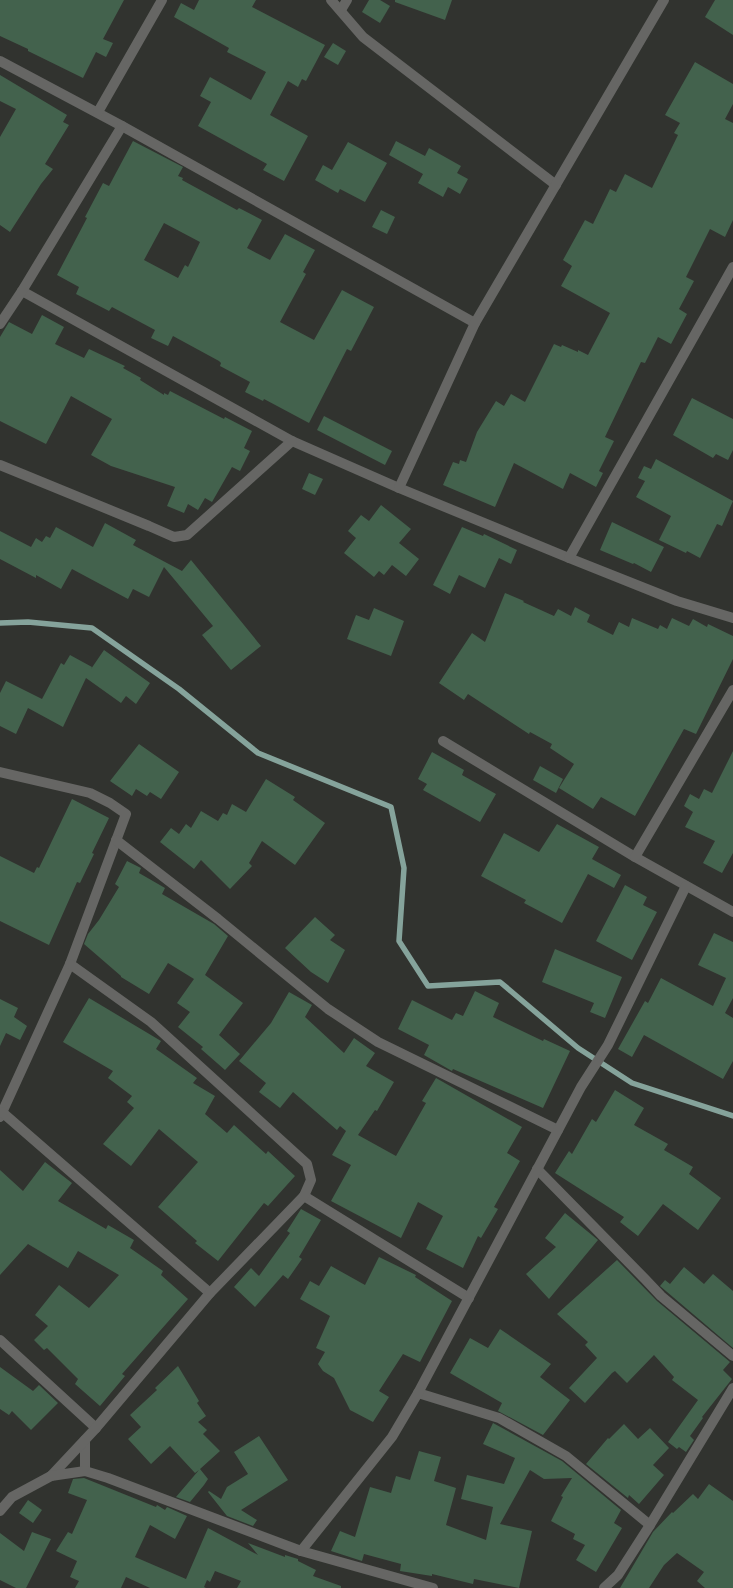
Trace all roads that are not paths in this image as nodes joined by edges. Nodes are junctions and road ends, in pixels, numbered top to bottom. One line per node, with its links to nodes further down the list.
1 (162, 0): 7 (street)
2 (331, 0): 5 (street)
3 (347, 0): 5 (street)
4 (664, 0): 9 (street)
5 (341, 10): 9 (street)
6 (0, 61): 7 (street)
7 (98, 112): 8 (street)
8 (122, 126): 11 (street); 12 (street)
9 (556, 185): 12 (street)
10 (733, 267): 17 (street)
11 (22, 291): 13 (street); 14 (street)
12 (475, 323): 16 (street)
13 (0, 324)
14 (292, 441): 15 (street); 16 (street)
15 (0, 465)
16 (399, 488): 17 (street)
17 (569, 558): 18 (street)
18 (733, 618)
19 (733, 690): 23 (street)
20 (443, 741): 23 (street)
21 (0, 772): 22 (street)
22 (116, 840): 26 (street); 28 (street)
23 (634, 857): 24 (street)
24 (686, 886): 25 (street); 28 (street)
25 (733, 912)
26 (70, 964): 27 (street); 30 (street)
27 (1, 1115): 31 (street)
28 (558, 1130): 29 (street)
29 (537, 1168): 32 (street); 34 (street)
30 (304, 1196): 31 (street); 32 (street)
31 (210, 1293): 37 (street)
32 (469, 1298): 36 (street)
33 (0, 1340): 37 (street)
34 (733, 1356)
35 (733, 1388): 42 (street)
36 (418, 1393): 42 (street); 43 (street)
37 (96, 1428): 38 (street)
38 (85, 1440): 39 (street); 40 (street)
39 (85, 1471): 40 (street); 43 (street)
40 (51, 1476): 41 (street)
41 (0, 1511)
42 (650, 1525): 45 (street)
43 (301, 1551): 44 (street)
44 (433, 1588)
45 (604, 1588)

